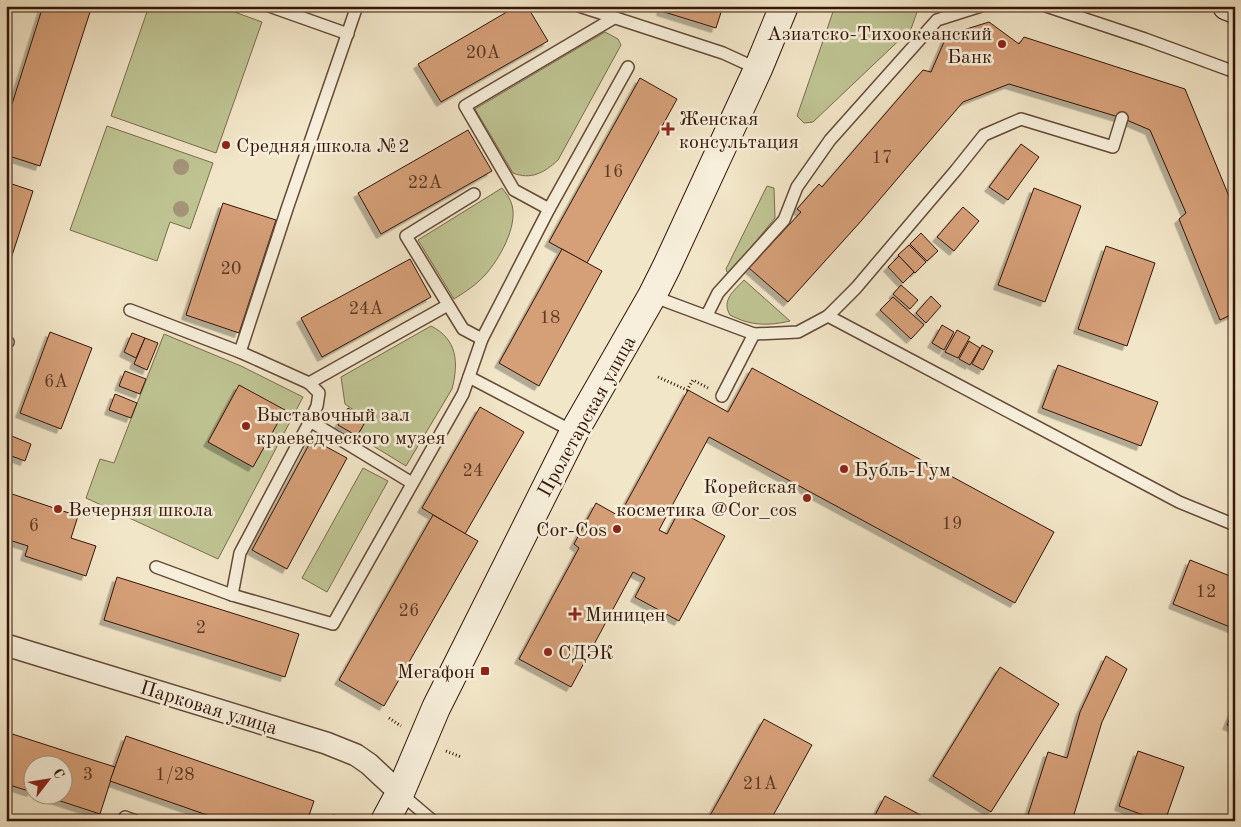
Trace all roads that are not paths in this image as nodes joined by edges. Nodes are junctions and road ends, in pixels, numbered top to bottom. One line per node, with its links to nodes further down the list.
1 (269, 6): 10 (lane)
2 (357, 6): 10 (lane)
3 (579, 6): 9 (lane)
4 (981, 6): 20 (lane)
5 (1046, 6): 13 (lane)
6 (1227, 6): 8 (street)
7 (784, 8): 12 (street, Пролетарская улица)
8 (1235, 9)
9 (614, 18): 12 (lane); 16 (lane)
10 (348, 34): 24 (lane)
11 (628, 67): 16 (lane)
12 (758, 69): 17 (street, Пролетарская улица)
13 (1235, 72)
14 (1122, 118): 21 (lane)
15 (474, 194): 18 (lane)
16 (549, 209): 23 (lane)
17 (652, 296): 20 (lane); 29 (street, Пролетарская улица)
18 (448, 305): 23 (lane); 26 (lane)
19 (130, 310): 24 (lane)
20 (707, 315): 22 (lane)
21 (828, 316): 22 (lane); 31 (lane)
22 (754, 334): 27 (lane)
23 (482, 339): 25 (lane)
24 (240, 352): 26 (lane)
25 (469, 377): 29 (lane); 30 (lane)
26 (309, 383): 28 (lane)
27 (722, 396)
28 (310, 421): 30 (lane); 33 (lane)
29 (574, 432): 35 (street, Пролетарская улица)
30 (412, 483): 33 (lane)
31 (1235, 525)
32 (156, 567): 33 (lane)
33 (232, 594)
34 (6, 646): 35 (street, Парковая улица)
35 (400, 793): 36 (street, Пролетарская улица); 37 (lane)
36 (385, 821)
37 (433, 821)

